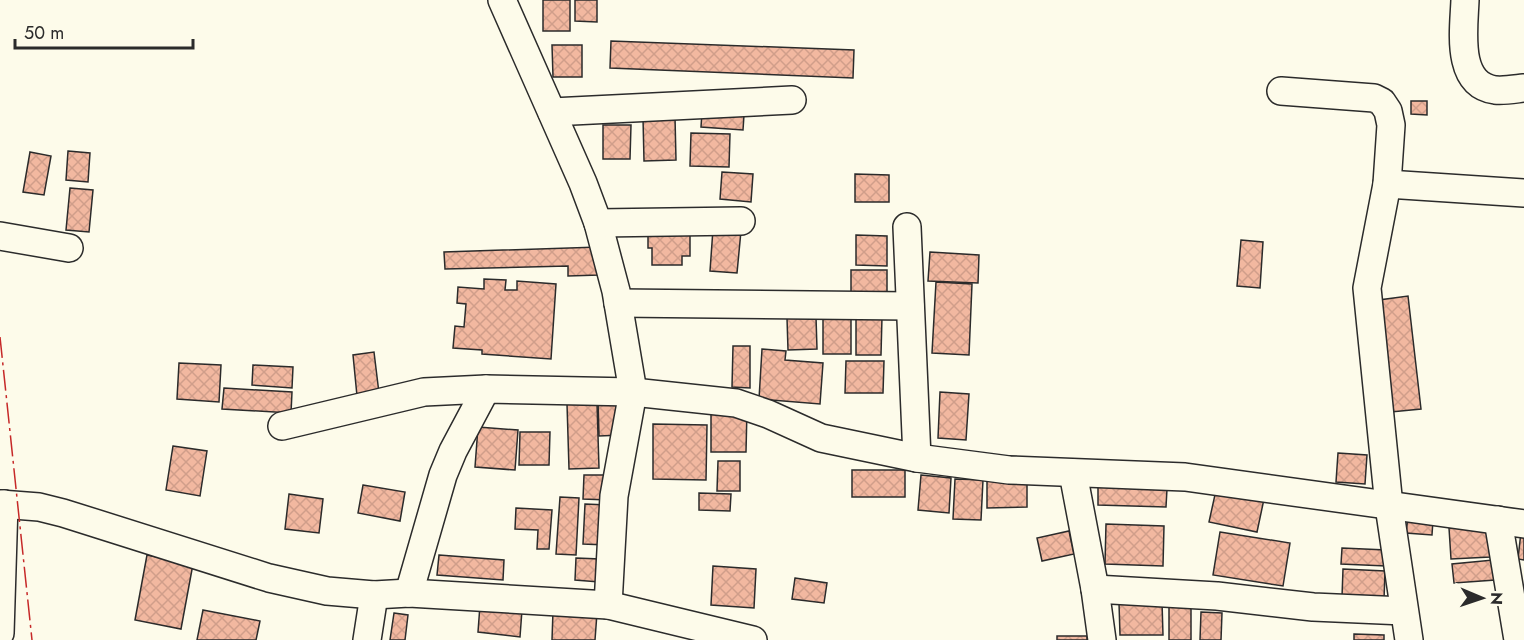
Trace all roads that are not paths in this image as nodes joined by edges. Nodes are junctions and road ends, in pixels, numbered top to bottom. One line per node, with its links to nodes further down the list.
1 (502, 0): 6 (street)
2 (1465, 0): 3 (street)
3 (1524, 88)
4 (1281, 91): 7 (street)
5 (792, 100): 6 (street)
6 (552, 112): 10 (street)
7 (1387, 184): 8 (street); 22 (street)
8 (1524, 193)
9 (741, 221): 10 (street)
10 (598, 223): 14 (street)
11 (907, 227): 15 (street)
12 (0, 236): 13 (street)
13 (69, 248)
14 (618, 303): 15 (street); 17 (street)
15 (910, 306): 19 (street)
16 (486, 389): 17 (street); 18 (street); 26 (street)
17 (633, 392): 19 (street); 28 (street)
18 (282, 426)
19 (917, 458): 20 (street)
20 (1073, 473): 22 (street); 25 (street)
21 (2, 504): 27 (street); 30 (street)
22 (1389, 506): 23 (street); 29 (street)
23 (1498, 520): 24 (street); 35 (street)
24 (1524, 524)
25 (1095, 589): 29 (street); 33 (street)
26 (409, 593): 27 (street); 28 (street)
27 (374, 595): 31 (street)
28 (608, 605): 32 (street)
29 (1404, 611): 34 (street)
30 (0, 633)
31 (367, 640)
32 (753, 640)
33 (1102, 640)
34 (1409, 640)
35 (1518, 640)

